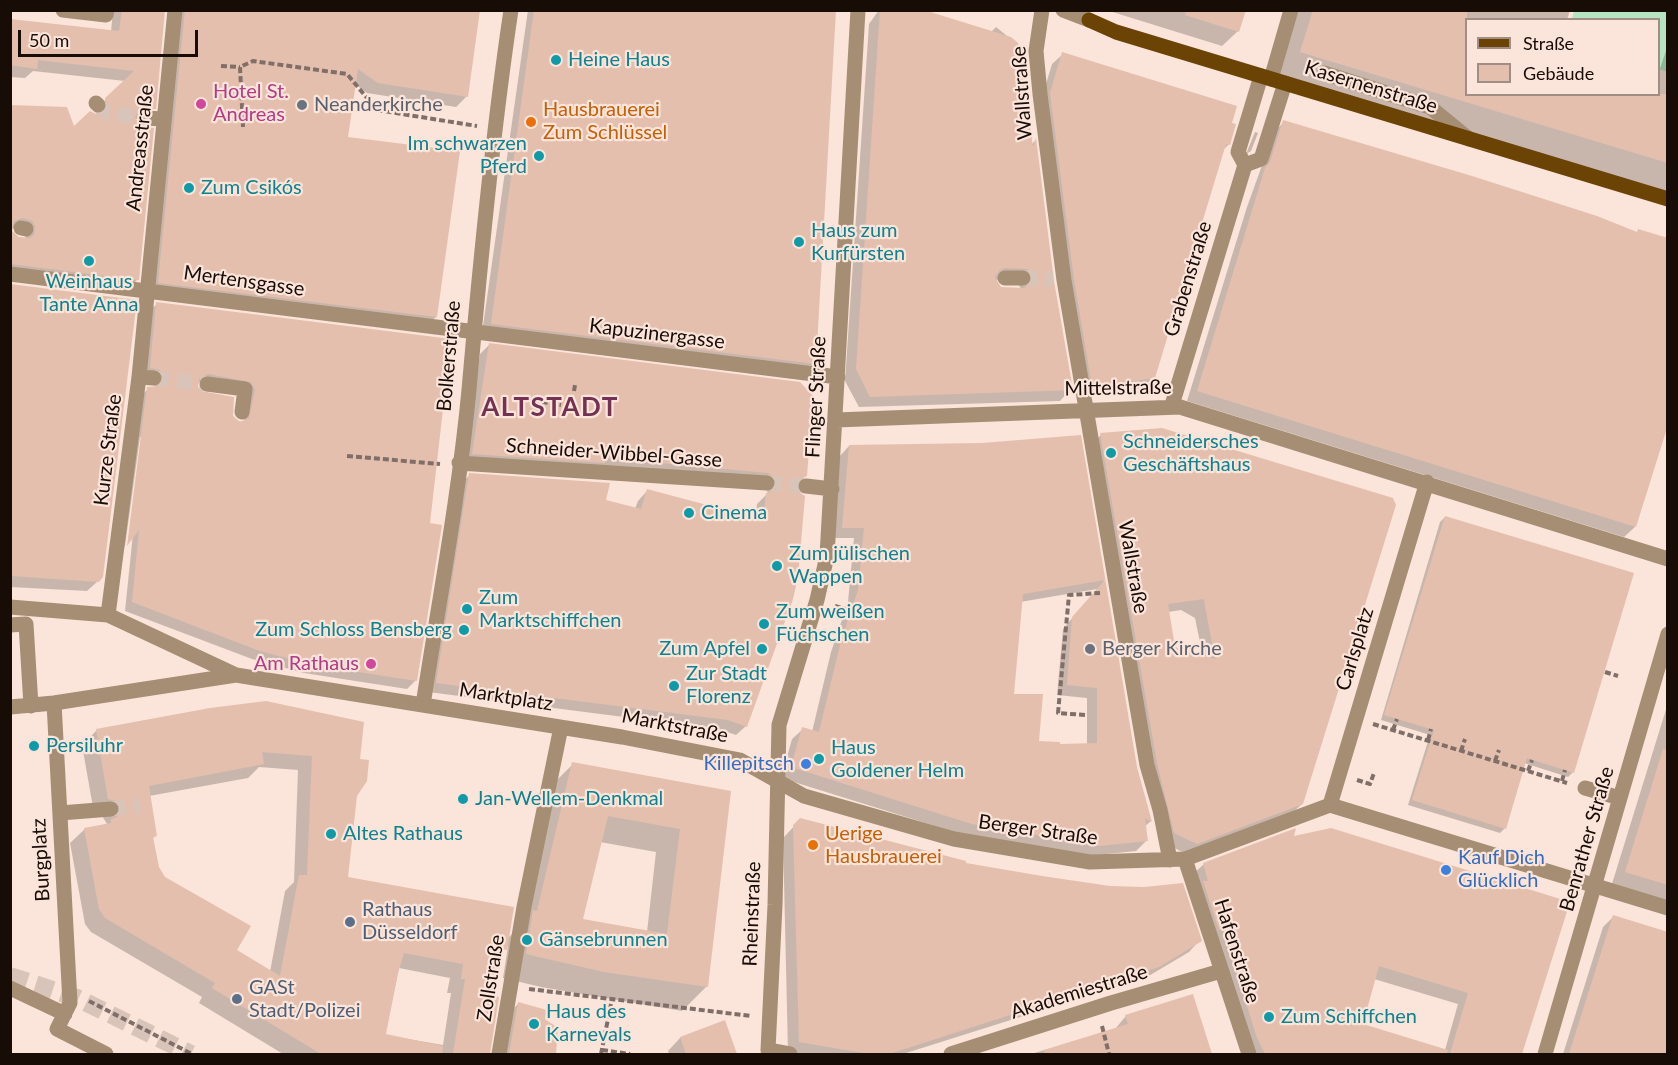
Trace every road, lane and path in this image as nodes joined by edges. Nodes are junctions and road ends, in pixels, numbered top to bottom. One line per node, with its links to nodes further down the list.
1 (63, 10): 2 (street)
2 (107, 10)
3 (175, 10): 15 (street, Andreasstraße)
4 (511, 10): 17 (street, Bolkerstraße)
5 (858, 10): 26 (street, Flinger Straße)
6 (1042, 10): 31 (street, Wallstraße)
7 (1063, 10): 9 (street, Kasernenstraße)
8 (1291, 10): 13 (street, Grabenstraße)
9 (1089, 20): 13 (main road, Kasernenstraße)
10 (221, 66): 11 (path)
11 (240, 67): 16 (path); 17 (path)
12 (1324, 73): 18 (street)
13 (1272, 79): 18 (main road, Kasernenstraße); 19 (street, Grabenstraße); 19 (street, Grabenstraße)
14 (145, 118): 15 (street)
15 (164, 119): 24 (street, Andreasstraße)
16 (243, 127)
17 (493, 129): 25 (street, Bolkerstraße)
18 (1469, 139): 20 (main road, Kasernenstraße)
19 (1245, 165): 30 (street, Grabenstraße)
20 (1668, 199)
21 (10, 274): 24 (street, Mertensgasse)
22 (1005, 278): 23 (street)
23 (1023, 278)
24 (147, 289): 25 (street, Mertensgasse); 43 (street, Kurze Straße)
25 (472, 333): 26 (street, Kapuzinergasse); 35 (street, Bolkerstraße)
26 (838, 377): 33 (street, Flinger Straße)
27 (207, 384): 32 (street)
28 (524, 399): 29 (path)
29 (561, 405)
30 (1172, 405): 31 (street, Mittelstraße); 36 (street, Mittelstraße)
31 (1085, 408): 33 (street, Mittelstraße); 41 (street, Wallstraße)
32 (242, 412)
33 (836, 420): 39 (street, Flinger Straße)
34 (347, 456): 35 (path)
35 (459, 465): 37 (street, Schneider-Wibbel-Gasse); 50 (street, Bolkerstraße)
36 (1427, 482): 40 (street); 55 (street, Carlsplatz)
37 (767, 483)
38 (806, 486): 39 (street)
39 (832, 489): 67 (street, Flinger Straße)
40 (1668, 559)
41 (1116, 591): 53 (path); 74 (street, Wallstraße)
42 (10, 607): 43 (street)
43 (108, 615): 47 (street)
44 (10, 625): 52 (street)
45 (1668, 634): 70 (street, Benrather Straße)
46 (1605, 672): 48 (path)
47 (236, 675): 49 (street); 50 (street, Marktplatz)
48 (1618, 676)
49 (54, 703): 52 (street); 73 (street, Burgplatz)
50 (423, 705): 56 (street, Marktplatz)
51 (10, 706): 52 (street)
52 (31, 706)
53 (1085, 715)
54 (1397, 718): 58 (path)
55 (1356, 719): 58 (path); 71 (street, Carlsplatz)
56 (561, 727): 67 (street, Marktstraße); 76 (street, Marktplatz)
57 (1431, 729): 60 (path)
58 (1394, 730): 60 (path)
59 (1465, 739): 62 (path)
60 (1428, 740): 62 (path)
61 (1499, 750): 64 (path)
62 (1461, 751): 64 (path)
63 (1532, 760): 66 (path)
64 (1495, 761): 66 (path)
65 (1565, 770): 68 (path)
66 (1528, 771): 68 (path)
67 (777, 779): 74 (street, Berger Straße); 84 (street, Rheinstraße)
68 (1562, 781): 69 (path)
69 (1585, 788): 70 (street)
70 (1620, 798): 75 (street, Benrather Straße)
71 (1330, 805): 74 (street, Berger Straße); 75 (street)
72 (111, 809): 73 (street)
73 (60, 813): 81 (street, Burgplatz)
74 (1178, 860): 78 (street, Hafenstraße)
75 (1595, 885): 77 (street); 96 (street, Benrather Straße)
76 (524, 908): 79 (street, Zollstraße)
77 (1668, 908)
78 (1221, 971): 93 (street, Akademiestraße); 95 (street, Hafenstraße)
79 (510, 987): 82 (path); 90 (street, Zollstraße)
80 (10, 988): 83 (street)
81 (69, 991): 83 (street, Burgplatz); 89 (path)
82 (612, 999): 84 (path); 86 (path)
83 (65, 1014): 88 (street, Burgplatz)
84 (768, 1018): 87 (street, Rheinstraße)
85 (1106, 1044): 94 (path)
86 (601, 1052): 91 (path)
87 (764, 1052): 92 (street)
88 (106, 1054)
89 (192, 1054)
90 (499, 1054)
91 (630, 1054)
92 (790, 1054)
93 (951, 1054)
94 (1109, 1054)
95 (1249, 1054)
96 (1545, 1054)

